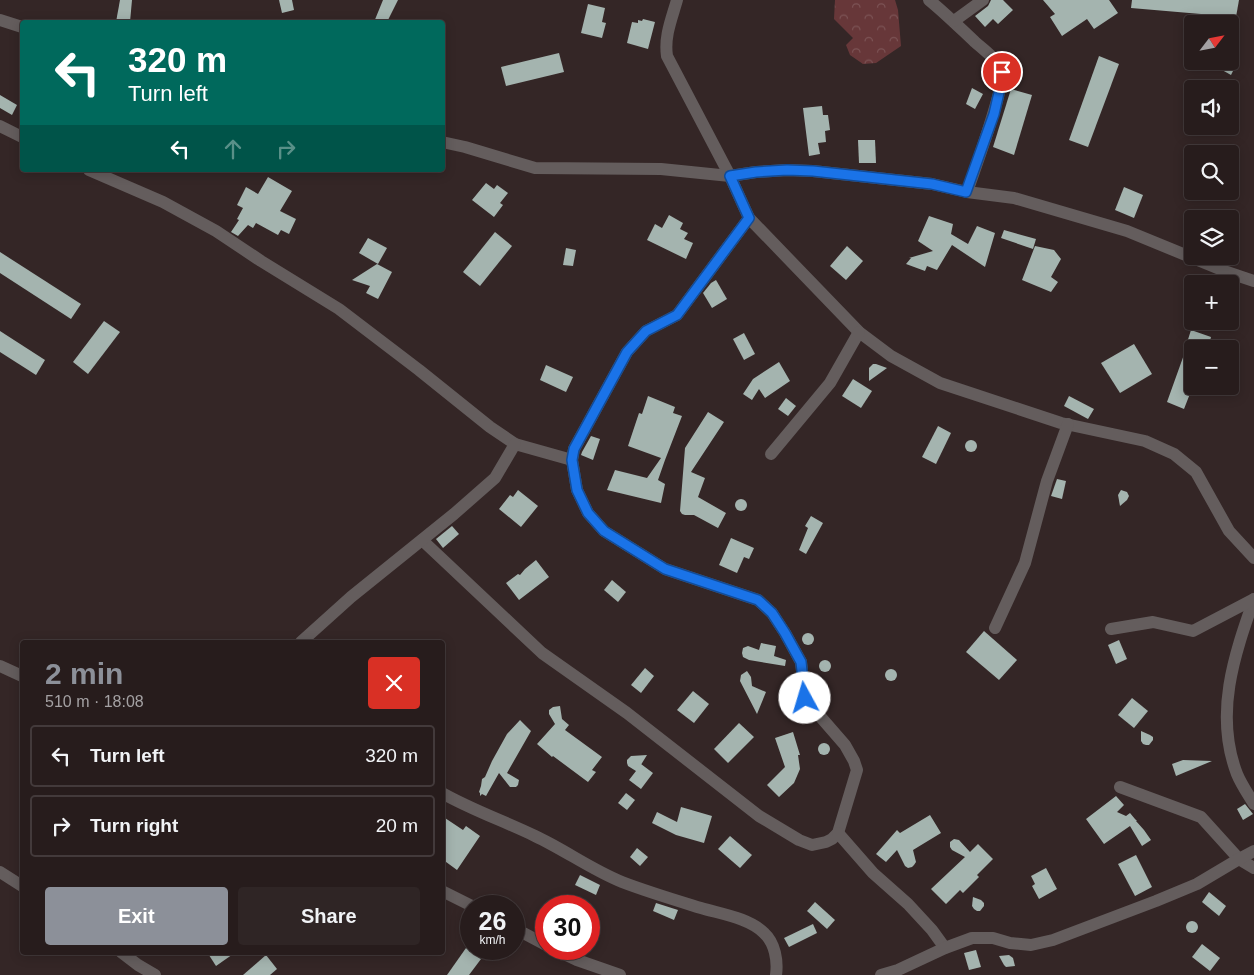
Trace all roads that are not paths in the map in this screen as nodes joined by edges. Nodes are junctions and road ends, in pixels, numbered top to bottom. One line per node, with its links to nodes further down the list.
1 (677, 0): 11 (street)
2 (929, 0): 5 (street)
3 (983, 0): 5 (street)
4 (0, 20): 6 (street)
5 (954, 21): 12 (street)
6 (20, 26)
7 (0, 126): 8 (street)
8 (20, 136)
9 (445, 143): 11 (street)
10 (94, 172): 17 (street)
11 (730, 176): 12 (street); 13 (street)
12 (966, 192): 14 (street)
13 (749, 218): 15 (street); 19 (street)
14 (1254, 282)
15 (859, 332): 16 (street); 18 (street)
16 (1068, 424): 21 (street); 23 (street)
17 (515, 444): 19 (street); 20 (street)
18 (771, 454)
19 (572, 460): 31 (street)
20 (422, 540): 25 (street); 31 (street)
21 (1254, 558)
22 (1254, 599): 24 (street); 30 (street)
23 (995, 628)
24 (1111, 629)
25 (303, 640)
26 (0, 666): 27 (street)
27 (20, 675)
28 (1120, 787): 33 (street)
29 (445, 795): 44 (street)
30 (1254, 804)
31 (838, 833): 39 (street)
32 (1254, 851): 33 (street)
33 (1239, 859): 34 (street); 39 (street)
34 (1254, 868)
35 (0, 872): 36 (street)
36 (20, 885)
37 (445, 892): 38 (street)
38 (460, 900)
39 (945, 948): 45 (street)
40 (125, 955): 42 (street)
41 (576, 960): 43 (street)
42 (155, 975)
43 (620, 975)
44 (776, 975)
45 (881, 975)

